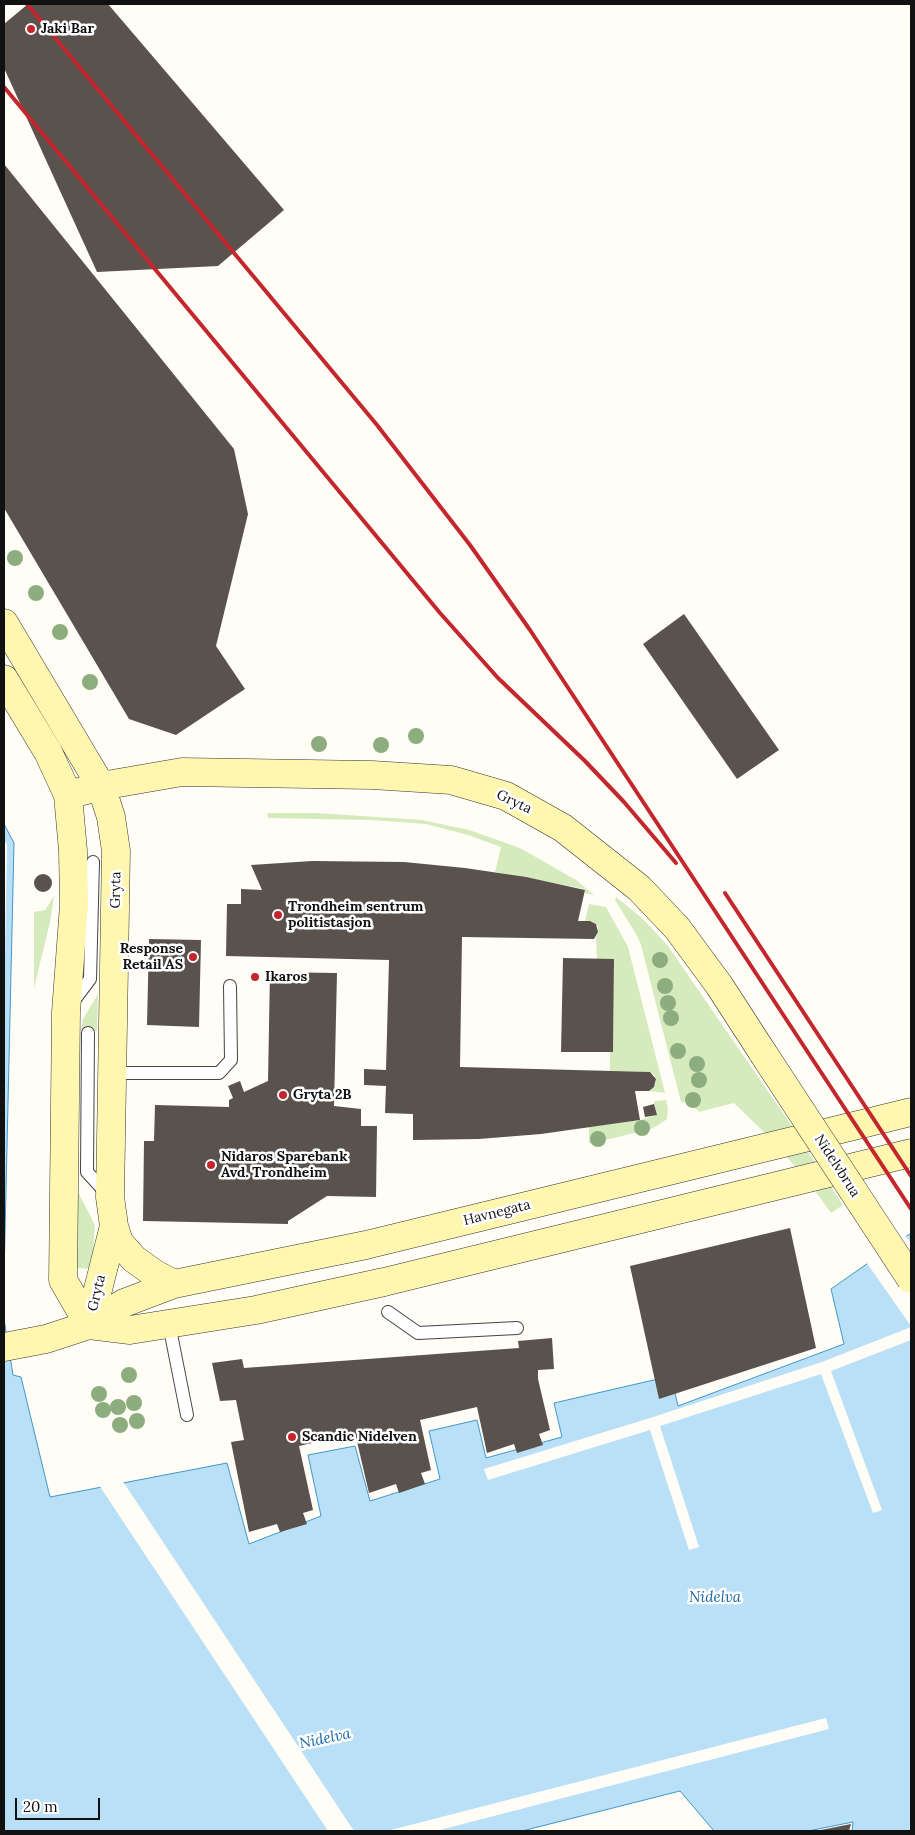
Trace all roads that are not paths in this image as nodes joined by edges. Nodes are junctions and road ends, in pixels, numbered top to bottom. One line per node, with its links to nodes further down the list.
1 (4, 623): 3 (main road, Gryta)
2 (4, 679): 4 (main road, Gryta)
3 (100, 786): 4 (main road, Gryta); 9 (main road, Gryta); 10 (main road, Gryta)
4 (68, 795): 7 (main road, Gryta)
5 (93, 862): 7 (lane)
6 (230, 986): 10 (lane)
7 (66, 1012): 19 (main road, Gryta)
8 (88, 1033): 13 (lane)
9 (763, 1053): 15 (main road, Nidelvbrua, bridge)
10 (112, 1073): 13 (main road, Gryta)
11 (911, 1112): 16 (main road, Havnegata)
12 (911, 1153): 18 (main road, Havnegata)
13 (110, 1197): 14 (main road, Gryta)
14 (114, 1226): 16 (main road); 19 (main road, Gryta)
15 (911, 1279)
16 (174, 1284): 19 (main road, Havnegata)
17 (388, 1312): 20 (lane)
18 (169, 1324): 19 (main road, Havnegata); 22 (lane)
19 (89, 1325): 21 (main road, Havnegata)
20 (517, 1328)
21 (6, 1346)
22 (187, 1414)

